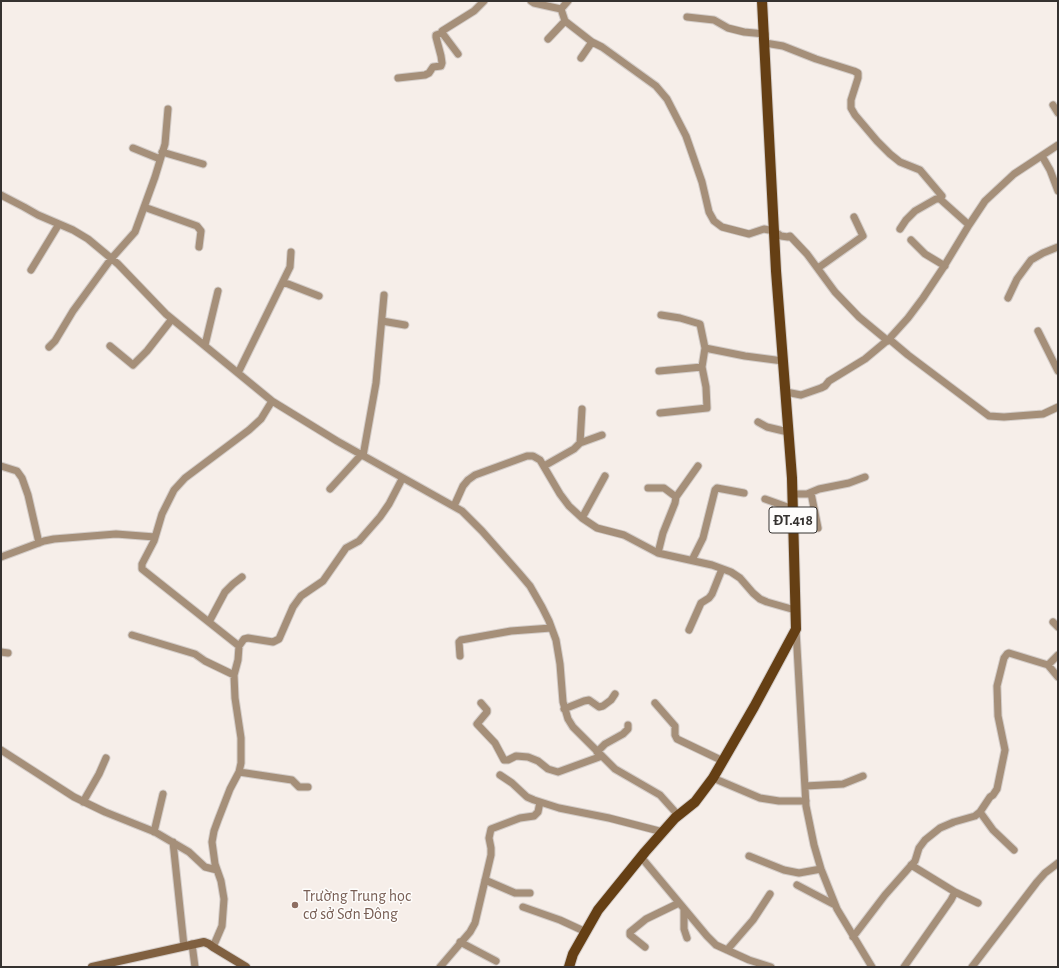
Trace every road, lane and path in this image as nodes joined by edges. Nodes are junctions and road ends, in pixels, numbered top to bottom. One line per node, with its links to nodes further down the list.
1 (484, 1): 8 (street)
2 (530, 1): 5 (street)
3 (568, 1): 5 (street)
4 (762, 1): 9 (main road, ĐT.418)
5 (561, 9): 7 (street)
6 (687, 17): 9 (street)
7 (565, 21): 10 (street); 11 (street)
8 (442, 33): 12 (street); 14 (street)
9 (765, 38): 26 (street); 32 (main road, ĐT.418)
10 (548, 39)
11 (592, 42): 13 (street); 32 (street)
12 (458, 54)
13 (581, 58)
14 (398, 78)
15 (1053, 105): 17 (street)
16 (168, 109): 20 (street)
17 (1058, 113)
18 (1058, 145): 21 (street)
19 (133, 148): 22 (street)
20 (162, 152): 22 (street); 23 (street)
21 (1042, 156): 24 (street); 30 (street)
22 (160, 159): 27 (street)
23 (203, 164)
24 (1058, 191)
25 (1, 195): 29 (street)
26 (940, 199): 30 (street); 31 (street)
27 (144, 207): 34 (street); 37 (street)
28 (854, 217): 39 (street)
29 (59, 224): 37 (street); 40 (street)
30 (968, 225): 38 (street)
31 (900, 229)
32 (774, 231): 39 (street); 56 (main road, ĐT.418)
33 (911, 240): 38 (street)
34 (199, 247)
35 (1058, 247): 45 (street)
36 (291, 252): 41 (street)
37 (111, 259): 47 (street); 54 (street)
38 (945, 266): 51 (street)
39 (818, 268): 51 (street)
40 (31, 270)
41 (283, 282): 44 (street); 60 (street)
42 (218, 291): 52 (street)
43 (384, 295): 48 (street)
44 (319, 296)
45 (1008, 298)
46 (661, 315): 55 (street)
47 (172, 319): 52 (street); 53 (street)
48 (382, 321): 49 (street); 70 (street)
49 (405, 326)
50 (1038, 331): 59 (street)
51 (888, 340): 61 (street); 63 (street)
52 (205, 345): 60 (street)
53 (110, 346)
54 (49, 347)
55 (704, 348): 56 (street); 57 (street)
56 (783, 361): 61 (main road, ĐT.418)
57 (702, 368): 58 (street); 65 (street)
58 (659, 371)
59 (1058, 371)
60 (238, 374): 62 (street)
61 (786, 392): 67 (main road, ĐT.418)
62 (272, 401): 70 (street); 88 (street)
63 (1058, 407)
64 (582, 409): 69 (street)
65 (660, 413)
66 (758, 422): 67 (street)
67 (788, 432): 81 (main road, ĐT.418)
68 (602, 435): 69 (street)
69 (580, 443): 72 (street)
70 (362, 455): 76 (street); 78 (street)
71 (1, 466): 89 (street)
72 (544, 466): 84 (street); 86 (street)
73 (698, 466): 82 (street)
74 (605, 476): 86 (street)
75 (865, 477): 80 (street)
76 (402, 478): 84 (street); 101 (street)
77 (648, 488): 82 (street)
78 (330, 490)
79 (744, 493): 92 (street)
80 (811, 493): 81 (street); 87 (street)
81 (792, 494): 85 (main road, ĐT.418)
82 (676, 497): 90 (street)
83 (765, 499): 85 (street)
84 (454, 506): 97 (street)
85 (793, 509): 95 (main road, ĐT.418)
86 (582, 518): 90 (street)
87 (818, 528)
88 (155, 537): 89 (street); 96 (street)
89 (39, 543): 91 (street)
90 (658, 553): 92 (street)
91 (1, 557)
92 (692, 560): 93 (street)
93 (722, 569): 95 (street); 99 (street)
94 (242, 577): 96 (street)
95 (795, 610): 98 (main road, ĐT.418)
96 (209, 622): 101 (street)
97 (551, 628): 103 (street); 110 (street)
98 (796, 629): 115 (main road); 120 (street)
99 (689, 630)
100 (132, 635): 105 (street)
101 (239, 646): 105 (street)
102 (1058, 655): 104 (street)
103 (460, 656)
104 (1048, 665): 106 (street); 126 (street)
105 (234, 675): 116 (street)
106 (1058, 677)
107 (615, 694): 110 (street)
108 (481, 703): 113 (street)
109 (655, 703): 115 (street)
110 (564, 709): 113 (street)
111 (628, 726): 113 (street)
112 (1, 750): 124 (street)
113 (599, 754): 127 (street)
114 (106, 758): 124 (street)
115 (723, 761): 119 (main road)
116 (239, 772): 121 (street); 137 (street)
117 (500, 775): 125 (street)
118 (863, 776): 120 (street)
119 (713, 778): 123 (street); 127 (main road)
120 (805, 786): 123 (street)
121 (308, 787)
122 (163, 794): 128 (street)
123 (806, 801): 136 (street)
124 (83, 802): 128 (street)
125 (540, 802): 129 (street); 138 (street)
126 (980, 812): 131 (street); 135 (street)
127 (678, 815): 129 (main road)
128 (154, 832): 130 (street)
129 (663, 832): 133 (main road)
130 (173, 842): 137 (street); 152 (street)
131 (1014, 850)
132 (749, 856): 136 (street)
133 (641, 857): 143 (street); 148 (main road)
134 (1058, 863): 165 (street)
135 (911, 865): 140 (street); 149 (street)
136 (821, 869): 145 (street)
137 (217, 870): 153 (street)
138 (485, 880): 141 (street); 151 (street)
139 (797, 885): 145 (street)
140 (955, 892): 144 (street); 164 (street)
141 (530, 893)
142 (770, 894): 155 (street)
143 (679, 903): 147 (street); 154 (street)
144 (978, 903)
145 (835, 906): 149 (street)
146 (523, 907): 148 (street)
147 (684, 909): 150 (street); 155 (street)
148 (586, 932): 162 (main road)
149 (853, 937): 157 (street)
150 (687, 938)
151 (460, 942): 156 (street); 161 (street)
152 (188, 945): 153 (street); 158 (street); 159 (street)
153 (213, 947): 160 (street)
154 (645, 947)
155 (727, 950): 163 (street)
156 (496, 961)
157 (868, 966)
158 (92, 967)
159 (195, 967)
160 (246, 967)
161 (440, 967)
162 (569, 967)
163 (772, 967)
164 (904, 967)
165 (972, 967)

